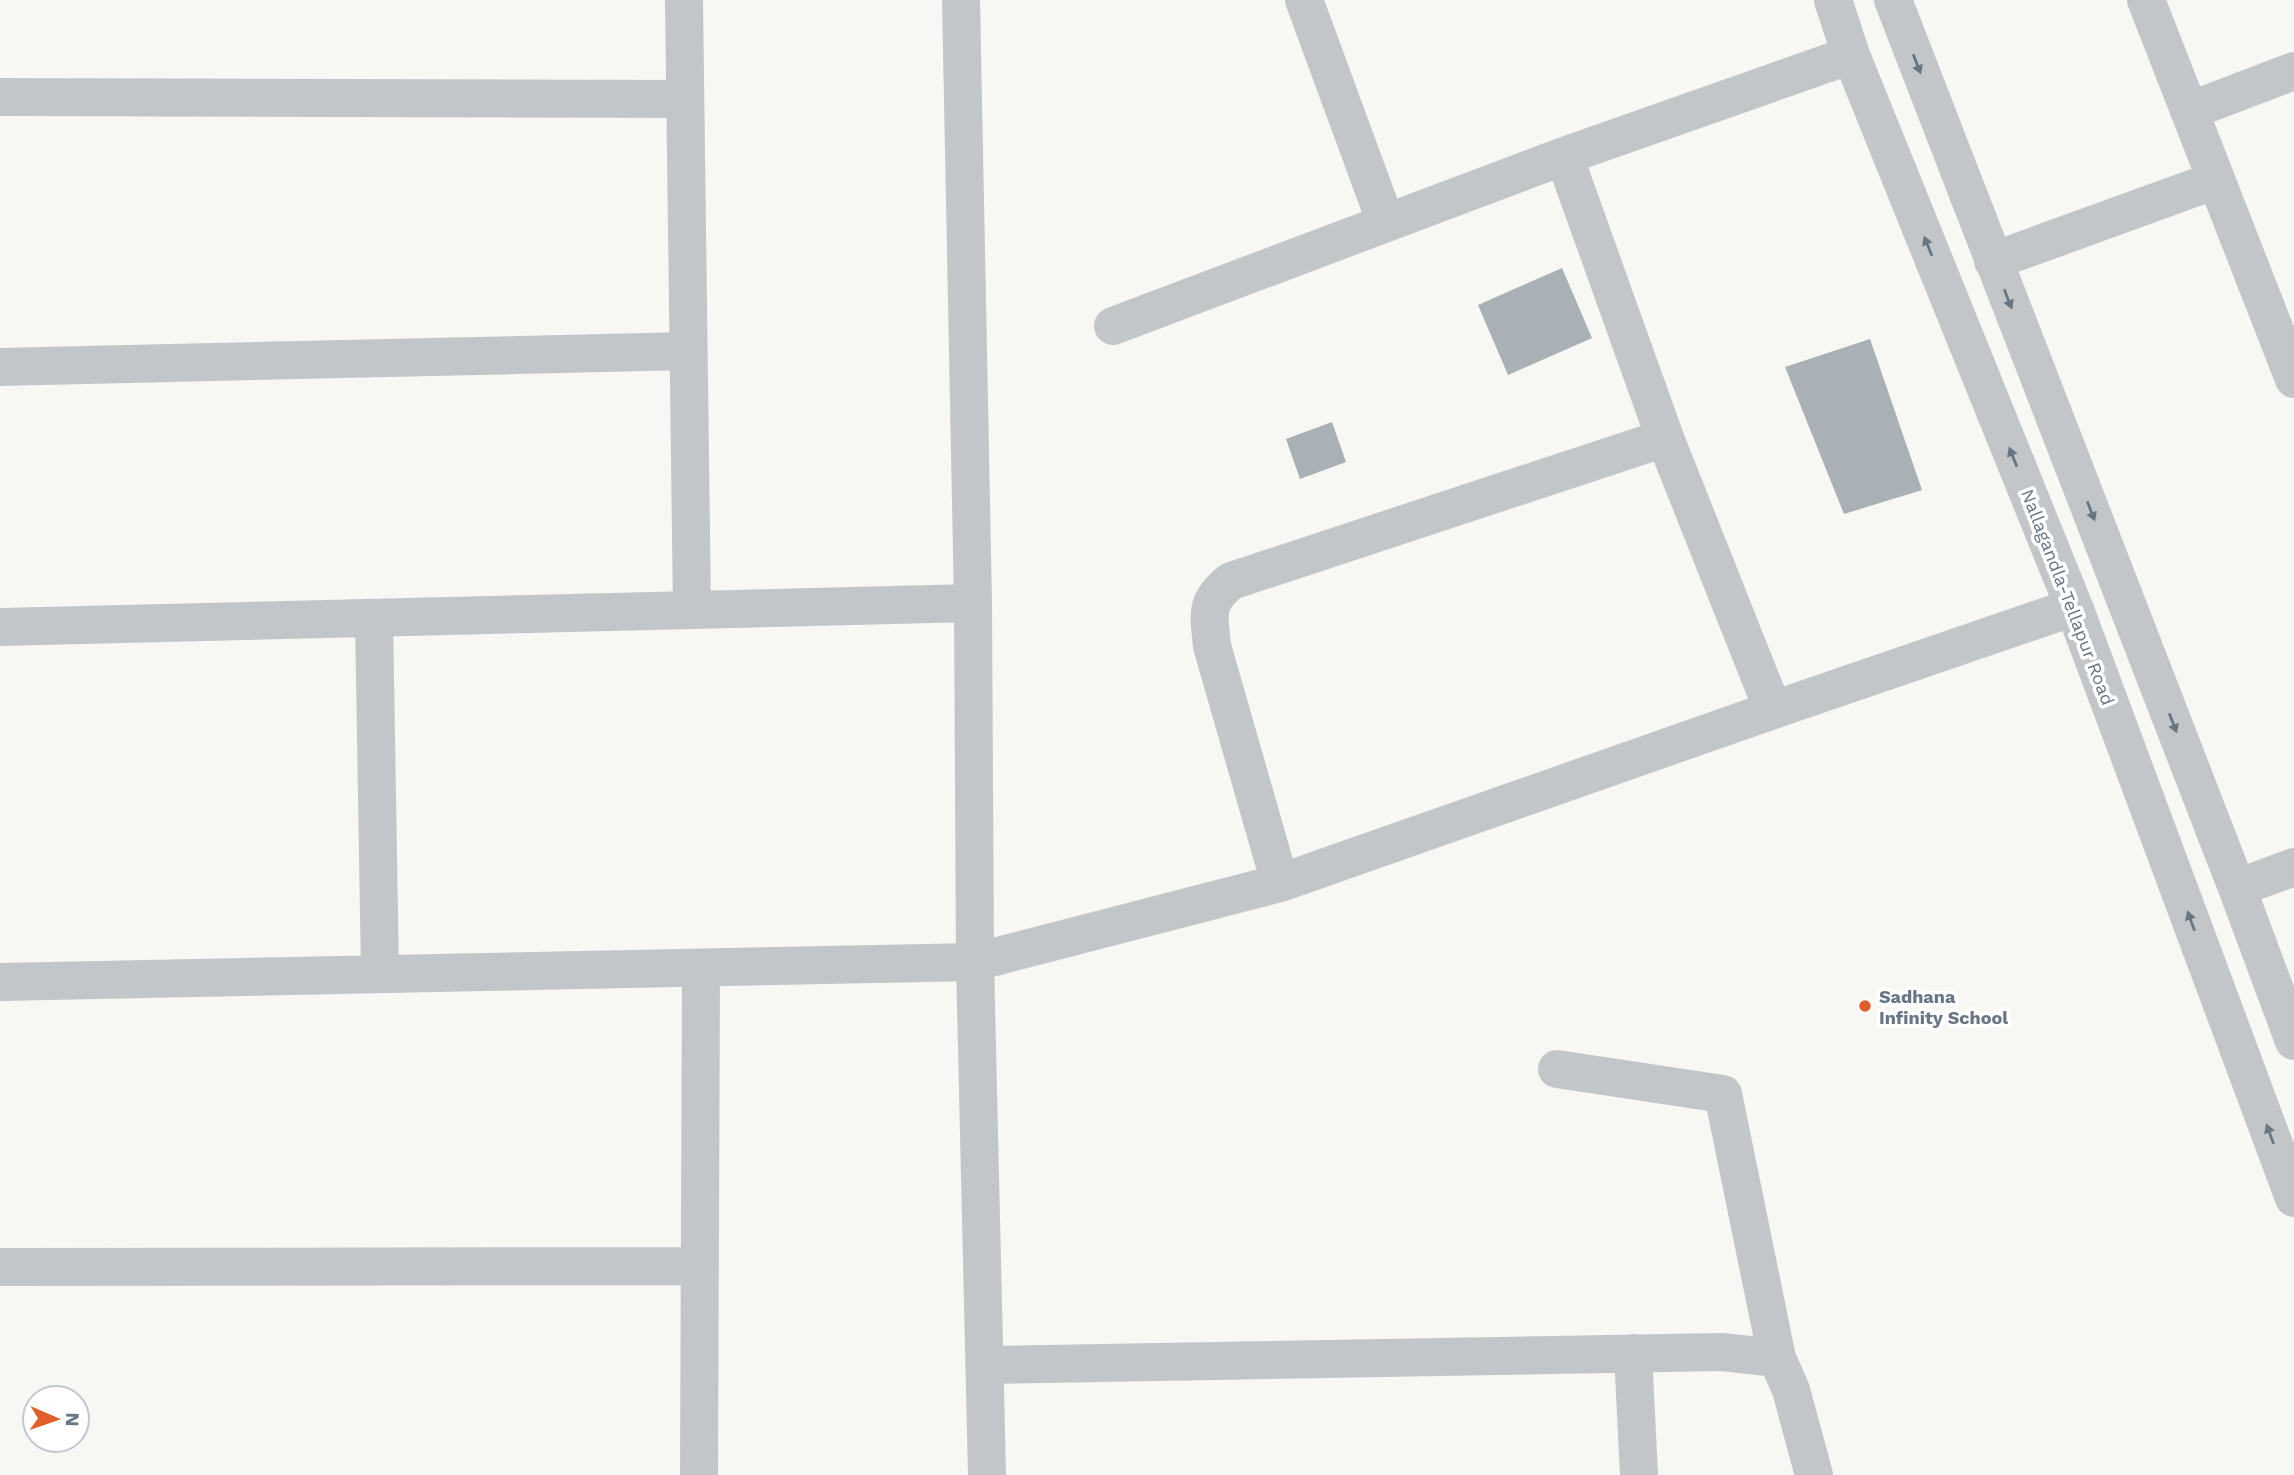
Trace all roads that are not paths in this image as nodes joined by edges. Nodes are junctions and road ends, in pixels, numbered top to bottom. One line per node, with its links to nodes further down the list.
1 (684, 0): 10 (street)
2 (961, 0): 21 (street)
3 (1304, 0): 14 (street)
4 (1833, 0): 7 (street, Nallagandla-Tellapur Road)
5 (1893, 0): 15 (street, one-way to 15)
6 (2146, 0): 11 (street)
7 (1851, 55): 12 (street); 22 (street, Nallagandla-Tellapur Road, one-way to 7)
8 (2294, 71): 11 (street)
9 (0, 97): 10 (street)
10 (685, 99): 17 (street)
11 (2189, 111): 13 (street)
12 (1564, 156): 14 (street); 20 (street)
13 (2216, 180): 15 (street); 18 (street)
14 (1386, 223): 16 (street)
15 (1993, 261): 29 (street, one-way to 29)
16 (1113, 326)
17 (688, 351): 19 (street); 23 (street)
18 (2291, 362)
19 (0, 367)
20 (1665, 438): 26 (street); 28 (street)
21 (973, 603): 23 (street); 30 (street)
22 (2074, 607): 26 (street); 36 (street, Nallagandla-Tellapur Road, one-way to 22)
23 (692, 610): 24 (street)
24 (374, 618): 25 (street); 32 (street)
25 (0, 626)
26 (1773, 709): 28 (street)
27 (2294, 867): 29 (street)
28 (1280, 883): 30 (street)
29 (2237, 888): 34 (street)
30 (975, 962): 31 (street); 41 (street)
31 (701, 969): 32 (street); 37 (street)
32 (380, 973): 33 (street)
33 (0, 982)
34 (2294, 1041)
35 (1557, 1069): 40 (street)
36 (2294, 1198)
37 (699, 1266): 38 (street); 42 (street)
38 (0, 1267)
39 (1633, 1353): 40 (street); 41 (street); 44 (street)
40 (1777, 1358): 45 (street)
41 (985, 1365): 43 (street)
42 (699, 1475)
43 (987, 1475)
44 (1639, 1475)
45 (1814, 1475)

